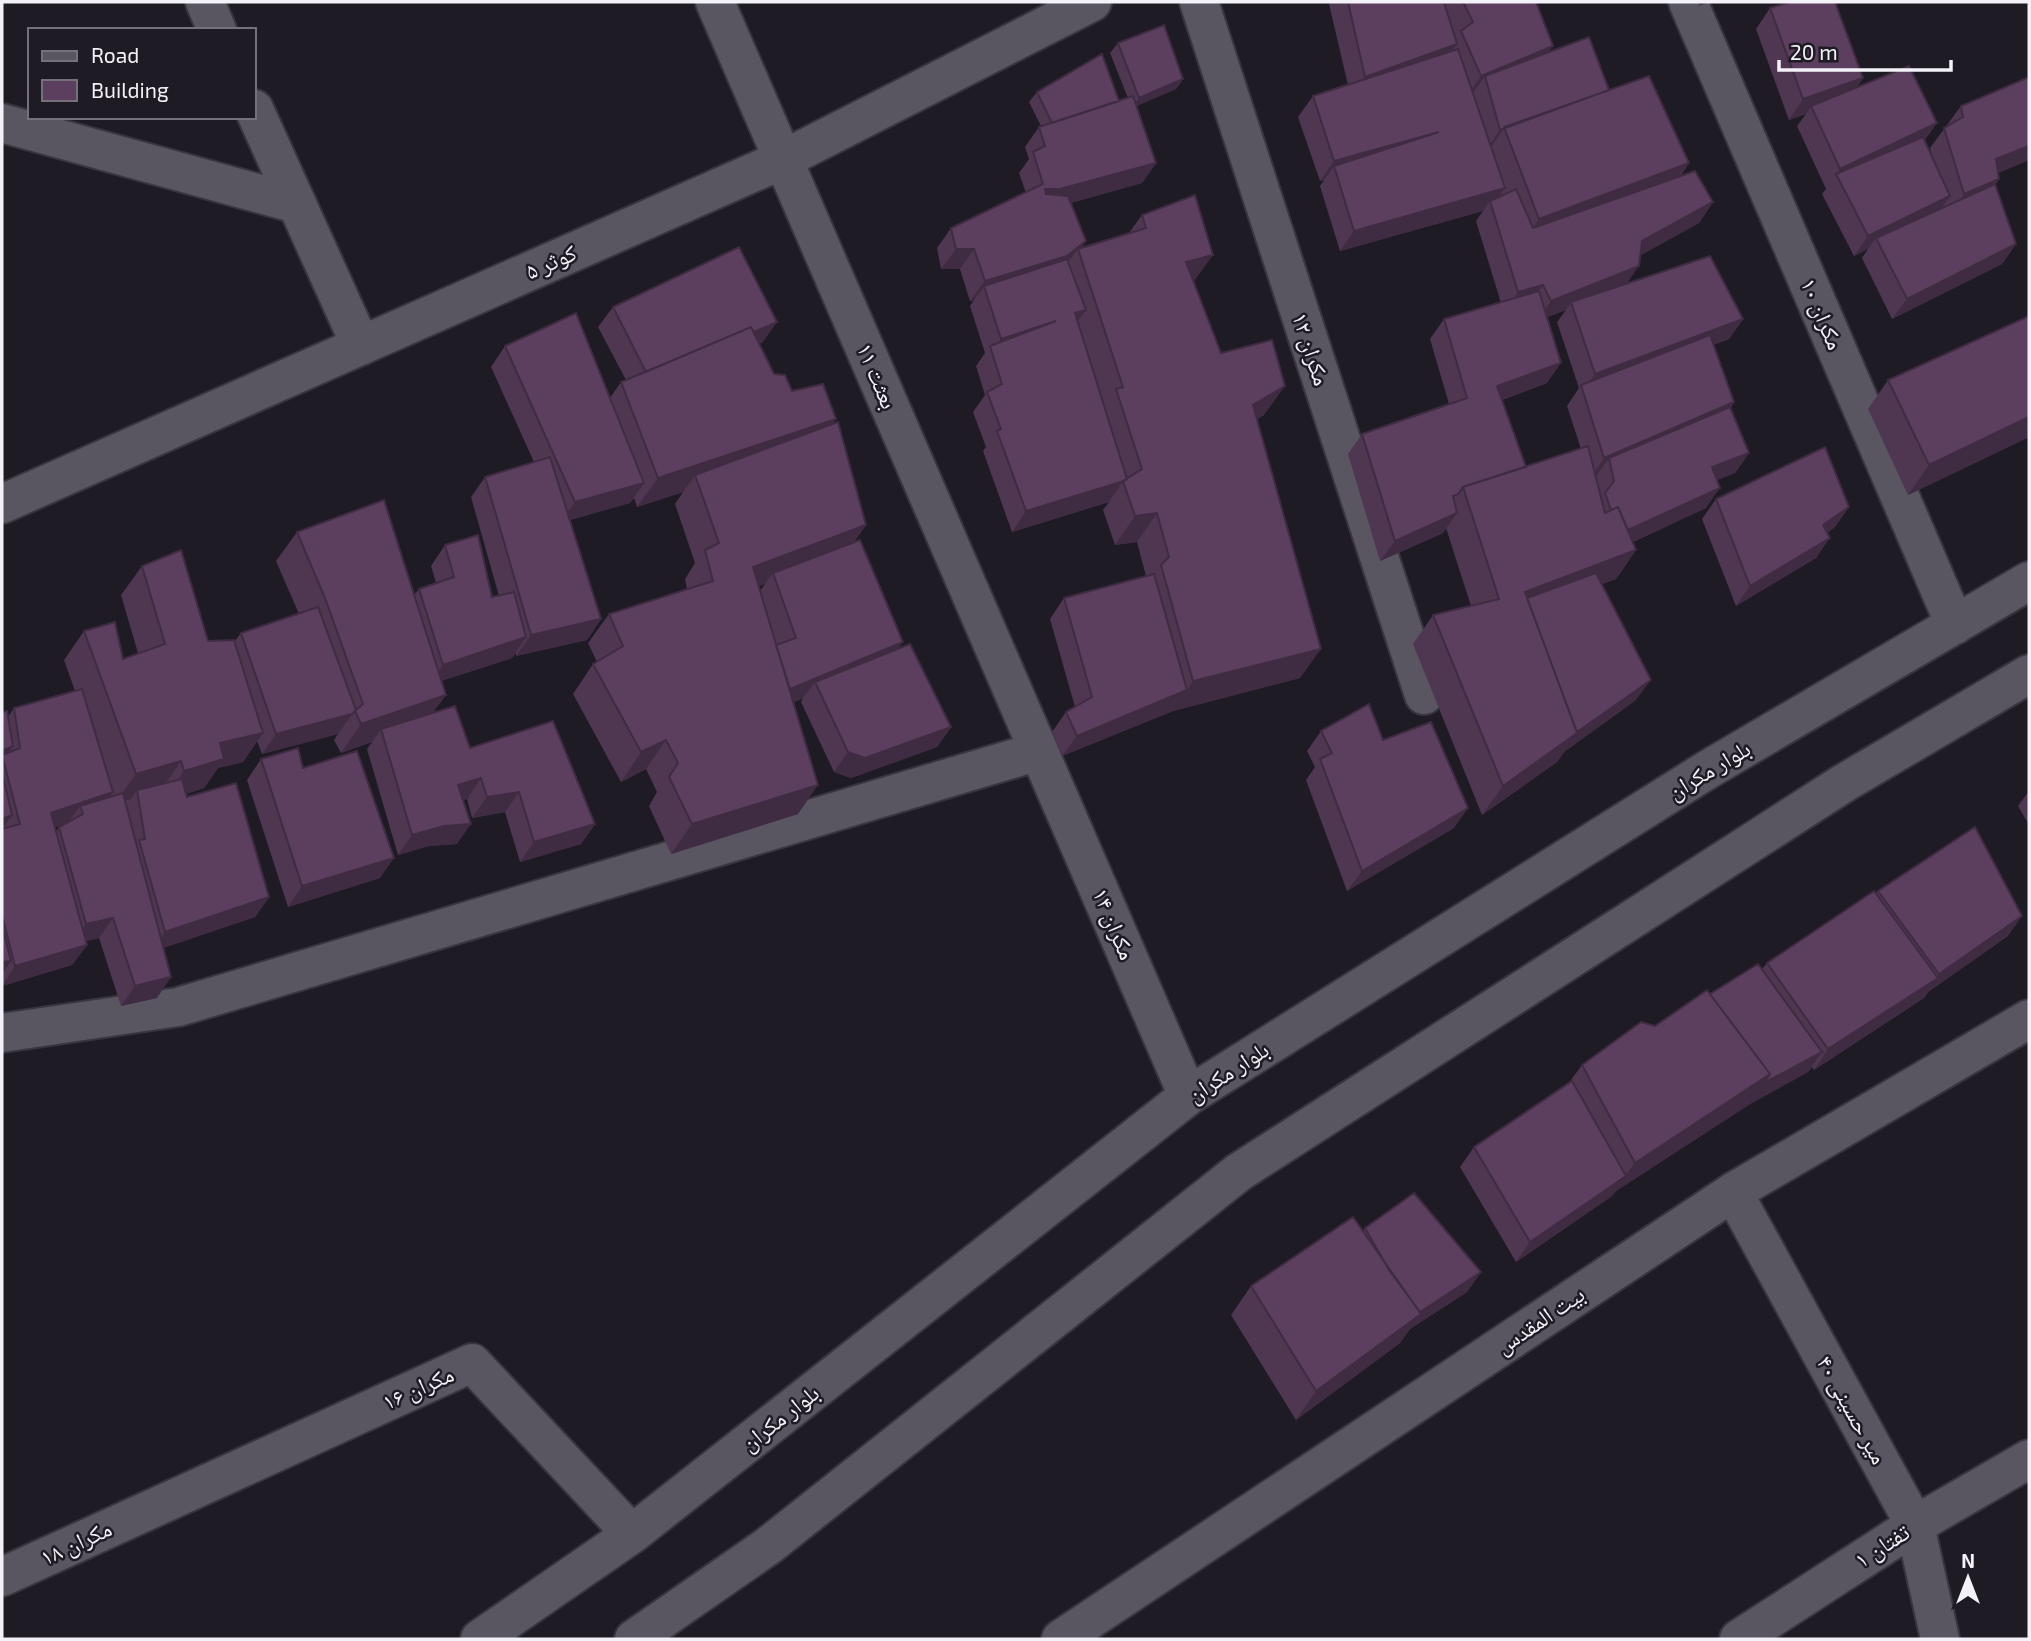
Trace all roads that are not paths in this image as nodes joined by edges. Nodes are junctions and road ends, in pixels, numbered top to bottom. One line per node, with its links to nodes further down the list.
1 (205, 2): 6 (street)
2 (715, 2): 9 (street, بعثت ۱۱)
3 (1091, 2): 9 (street, کوثر ۵)
4 (1199, 2): 16 (street, مکران ۱۲)
5 (1688, 2): 14 (street, مکران ۱۰)
6 (216, 28)
7 (256, 113): 10 (street)
8 (2, 123): 10 (street)
9 (784, 159): 11 (street, کوثر ۵); 17 (street, بعثت ۱۱)
10 (297, 204): 11 (street)
11 (361, 346): 12 (street, کوثر ۵)
12 (2, 504)
13 (2029, 581): 14 (street, بلوار مکران)
14 (1955, 625): 20 (street, بلوار مکران)
15 (2029, 674): 28 (street)
16 (1424, 695)
17 (1039, 751): 19 (street); 20 (street, مکران ۱۴)
18 (2029, 1019): 21 (street, بیت المقدس)
19 (2, 1033)
20 (1188, 1096): 25 (street, بلوار مکران)
21 (1732, 1192): 24 (street, میر حسینی ۴۰); 29 (street, بیت المقدس)
22 (2029, 1459): 24 (street, تفتان ۱)
23 (151, 1509): 25 (street, مکران ۱۶); 26 (street, مکران ۱۸)
24 (1915, 1525): 30 (street, تفتان ۱); 31 (street, میر حسینی ۴۰)
25 (632, 1534): 27 (street, بلوار مکران)
26 (2, 1577)
27 (480, 1639)
28 (634, 1639)
29 (1061, 1639)
30 (1739, 1639)
31 (1940, 1639)

